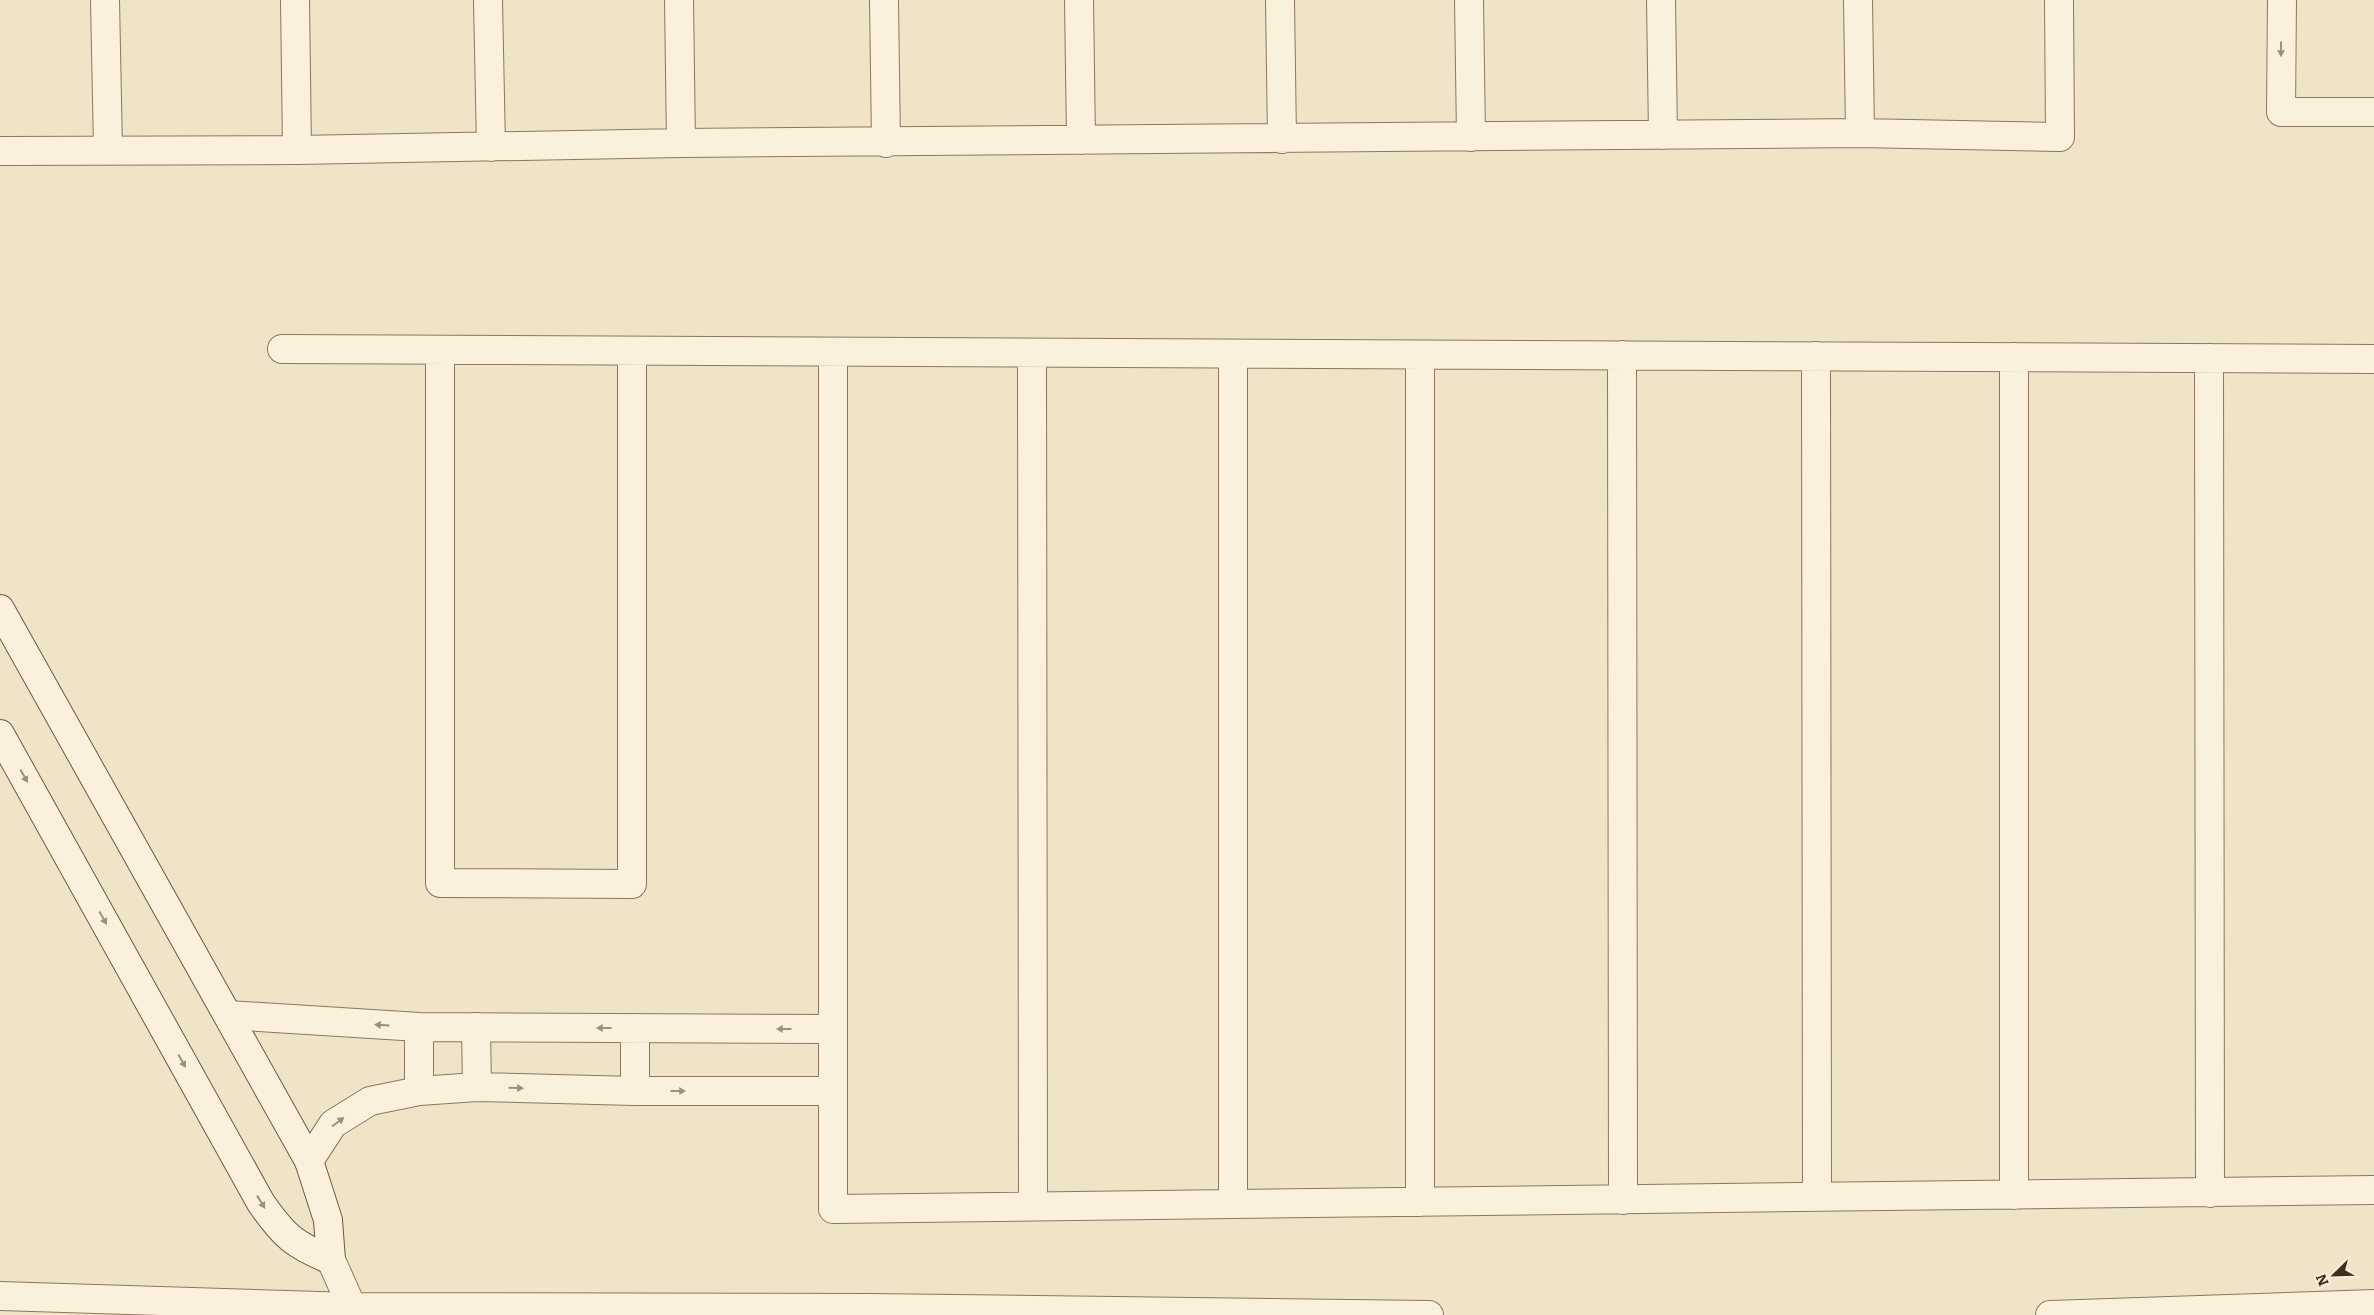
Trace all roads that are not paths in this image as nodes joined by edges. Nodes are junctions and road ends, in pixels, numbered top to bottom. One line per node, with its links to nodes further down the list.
1 (105, 0): 22 (street)
2 (295, 0): 23 (street)
3 (488, 0): 21 (street)
4 (679, 0): 19 (street)
5 (884, 0): 20 (street)
6 (1079, 0): 18 (street)
7 (1280, 0): 17 (street)
8 (1469, 0): 16 (street)
9 (1661, 0): 15 (street)
10 (1858, 0): 14 (street)
11 (2059, 0): 14 (street)
12 (2282, 0): 13 (street, one-way to 13)
13 (2374, 112)
14 (1860, 133): 15 (street)
15 (1663, 135): 16 (street)
16 (1471, 137): 17 (street)
17 (1282, 139): 18 (street)
18 (1081, 140): 20 (street)
19 (681, 143): 20 (street); 21 (street)
20 (886, 143)
21 (491, 147): 23 (street)
22 (108, 149): 23 (street); 24 (street)
23 (297, 150)
24 (0, 151)
25 (282, 349): 26 (street)
26 (440, 350): 27 (street); 27 (street)
27 (632, 351): 28 (street)
28 (833, 352): 29 (street); 43 (street)
29 (1032, 353): 30 (street); 56 (street)
30 (1233, 354): 31 (street); 55 (street)
31 (1420, 354): 32 (street); 54 (street)
32 (1622, 355): 33 (street); 53 (street)
33 (1816, 356): 34 (street); 52 (street)
34 (2014, 357): 35 (street); 51 (street)
35 (2209, 358): 36 (street); 50 (street)
36 (2374, 359)
37 (0, 609): 39 (street)
38 (0, 734): 57 (street, one-way to 57)
39 (228, 1015): 40 (street, one-way to 39); 48 (street)
40 (419, 1027): 41 (street); 45 (street)
41 (476, 1027): 42 (street, one-way to 41); 44 (street)
42 (635, 1028): 43 (street, one-way to 42); 46 (street)
43 (833, 1029): 47 (street)
44 (477, 1087): 45 (street); 46 (street, one-way to 46)
45 (419, 1091): 48 (street, one-way to 45)
46 (635, 1091): 47 (street, one-way to 47)
47 (833, 1091): 56 (street)
48 (309, 1161): 57 (street)
49 (2374, 1190): 50 (street)
50 (2210, 1192): 51 (street)
51 (2014, 1195): 52 (street)
52 (1817, 1197): 53 (street)
53 (1623, 1200): 54 (street)
54 (1420, 1202): 55 (street)
55 (1233, 1204): 56 (street)
56 (1033, 1206)
57 (331, 1260): 60 (street)
58 (0, 1296): 60 (street)
59 (2374, 1304): 63 (street)
60 (352, 1311): 61 (street)
61 (867, 1311): 62 (street)
62 (1429, 1315)
63 (2050, 1315)

